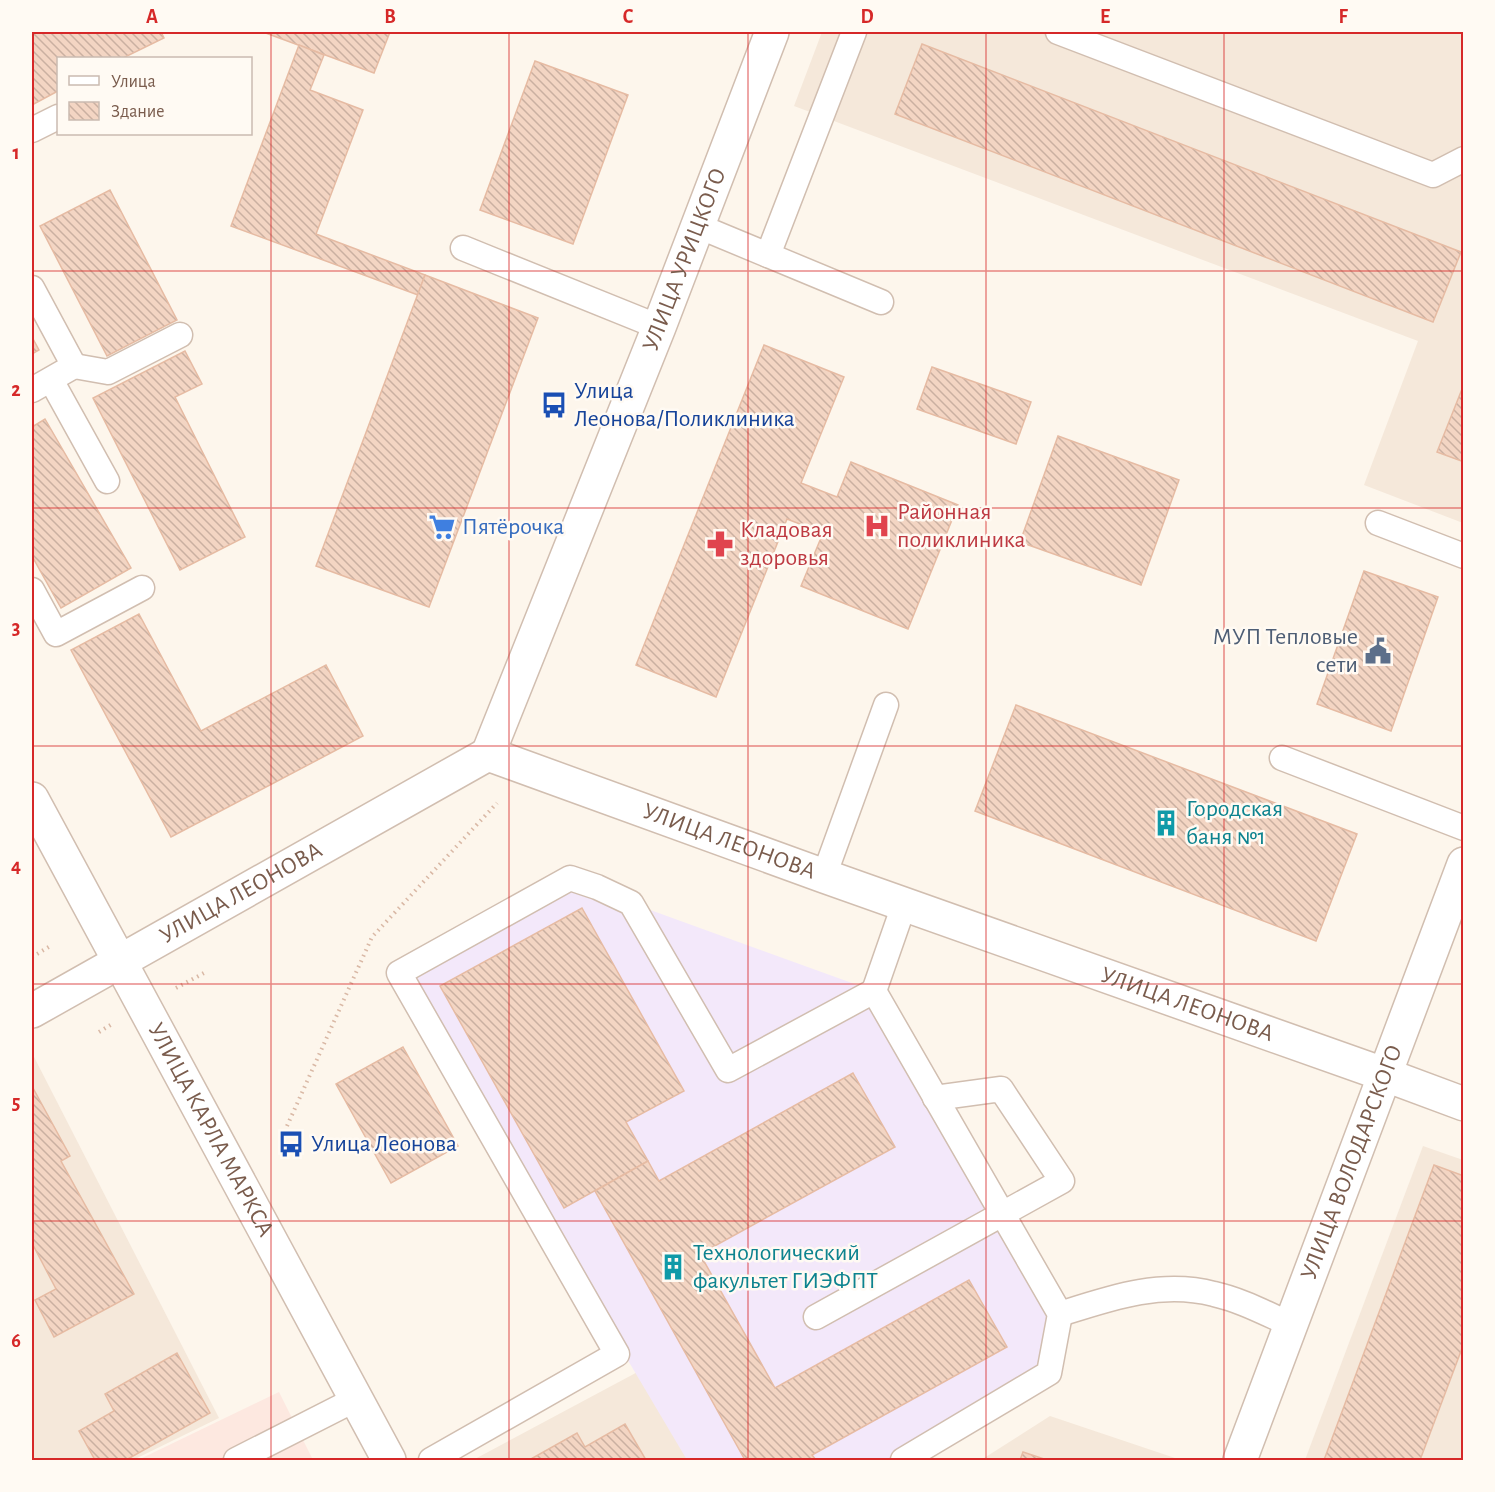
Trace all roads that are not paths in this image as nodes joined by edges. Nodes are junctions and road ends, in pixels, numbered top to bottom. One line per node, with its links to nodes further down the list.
1 (772, 32): 7 (street, УЛИЦА УРИЦКОГО)
2 (854, 32): 9 (lane)
3 (1058, 32): 6 (lane)
4 (57, 118): 5 (lane)
5 (32, 130)
6 (1464, 159)
7 (698, 226): 9 (lane); 12 (street, УЛИЦА УРИЦКОГО)
8 (463, 248): 12 (lane)
9 (768, 255): 11 (lane)
10 (32, 288): 14 (lane)
11 (881, 302)
12 (659, 327): 22 (street, УЛИЦА УРИЦКОГО)
13 (180, 335): 14 (lane)
14 (74, 366): 15 (lane)
15 (41, 385): 16 (lane)
16 (107, 481)
17 (1378, 523): 18 (lane)
18 (1464, 556)
19 (142, 588): 20 (lane)
20 (32, 590)
21 (886, 705): 27 (lane)
22 (488, 754): 27 (street, УЛИЦА ЛЕОНОВА); 29 (street, УЛИЦА ЛЕОНОВА)
23 (1282, 758): 25 (lane)
24 (32, 799): 29 (street, УЛИЦА КАРЛА МАРКСА)
25 (1464, 828)
26 (1464, 864): 32 (street, УЛИЦА ВОЛОДАРСКОГО)
27 (824, 876): 28 (street, УЛИЦА ЛЕОНОВА)
28 (904, 905): 30 (lane); 32 (street, УЛИЦА ЛЕОНОВА)
29 (120, 962): 31 (street, УЛИЦА ЛЕОНОВА); 39 (street, УЛИЦА КАРЛА МАРКСА)
30 (874, 991): 33 (lane); 42 (lane)
31 (32, 1011)
32 (1386, 1075): 34 (street, УЛИЦА ЛЕОНОВА); 38 (street, УЛИЦА ВОЛОДАРСКОГО)
33 (935, 1098): 35 (lane); 35 (lane)
34 (1464, 1104)
35 (1002, 1214): 36 (lane); 37 (lane)
36 (1060, 1314): 38 (lane); 43 (lane)
37 (816, 1317)
38 (1292, 1325): 44 (street, УЛИЦА ВОЛОДАРСКОГО)
39 (356, 1399): 40 (lane); 41 (street, УЛИЦА КАРЛА МАРКСА)
40 (237, 1461)
41 (389, 1461)
42 (431, 1461)
43 (903, 1461)
44 (1240, 1461)

